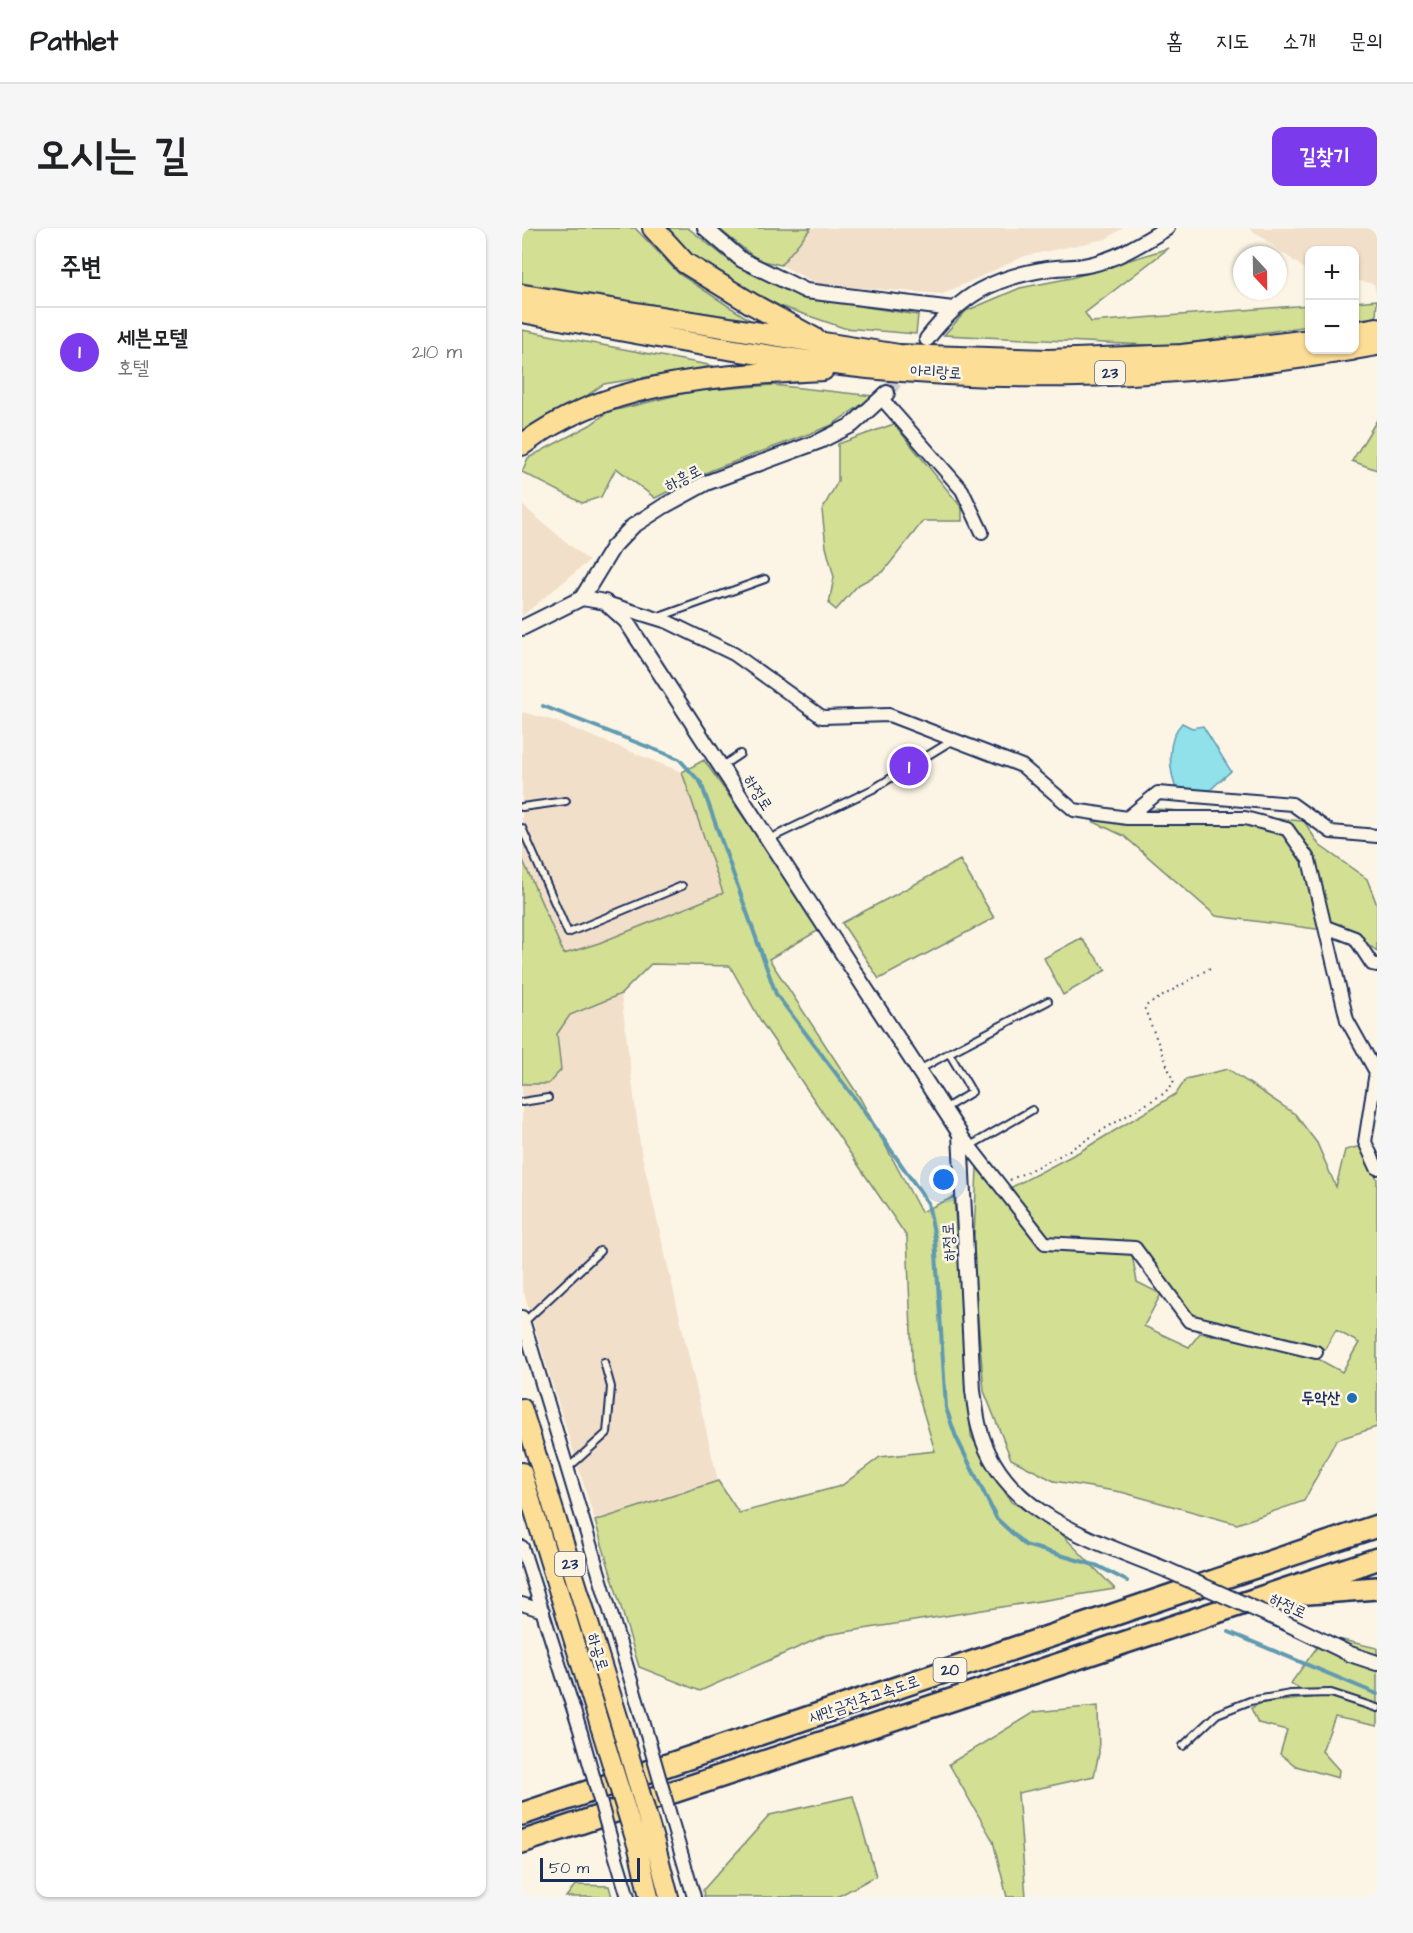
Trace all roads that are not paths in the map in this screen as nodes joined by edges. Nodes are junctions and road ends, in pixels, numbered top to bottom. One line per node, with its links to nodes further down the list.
1 (653, 228): 12 (highway, 23)
2 (705, 228): 5 (street)
3 (1167, 228): 5 (street)
4 (522, 295): 12 (highway, 아리랑로)
5 (952, 309): 9 (street)
6 (522, 312): 15 (highway, 아리랑로)
7 (1377, 328): 8 (highway)
8 (1359, 331)
9 (927, 339)
10 (1305, 341): 12 (highway, 아리랑로 / 23)
11 (1377, 345): 13 (highway, 아리랑로 / 23)
12 (830, 346)
13 (1359, 348)
14 (1324, 354): 15 (highway, 아리랑로 / 23)
15 (867, 368): 17 (highway, 23)
16 (885, 397): 18 (street); 20 (street, 하흥로)
17 (522, 445)
18 (981, 532)
19 (765, 579): 22 (lane)
20 (582, 598): 21 (street); 23 (street)
21 (605, 602): 22 (street); 26 (street, 하정로)
22 (656, 618): 24 (street)
23 (522, 628)
24 (954, 740): 29 (street); 32 (lane)
25 (740, 754): 26 (lane)
26 (721, 767): 32 (street, 하정로)
27 (566, 801): 28 (lane)
28 (522, 807)
29 (1127, 818): 31 (street); 34 (street)
30 (522, 828): 33 (lane)
31 (1377, 836)
32 (768, 840): 38 (street, 하정로)
33 (682, 886)
34 (1326, 927): 35 (street); 45 (street)
35 (1377, 965)
36 (1048, 1001): 37 (lane)
37 (949, 1053): 38 (lane); 41 (lane)
38 (918, 1070): 41 (street, 하정로)
39 (548, 1098): 40 (lane)
40 (522, 1102)
41 (944, 1109): 43 (street, 하정로)
42 (1032, 1110): 44 (lane)
43 (960, 1134): 44 (street); 60 (street, 하정로, bridge)
44 (970, 1146): 48 (street)
45 (1377, 1168)
46 (600, 1251): 47 (lane)
47 (523, 1320): 51 (street)
48 (1316, 1352)
49 (604, 1362): 51 (lane)
50 (522, 1408): 65 (main road, 하공로 / 23, bridge)
51 (568, 1468): 69 (street, bridge)
52 (522, 1472): 65 (main road, 하공로 / 23, bridge)
53 (1377, 1526): 63 (highway, 새만금전주고속도로 / 20)
54 (522, 1547): 59 (street)
55 (1377, 1559): 57 (highway, 새만금전주고속도로 / 20)
56 (1377, 1588): 57 (highway)
57 (1255, 1598): 64 (highway, 새만금전주고속도로 / 20)
58 (522, 1604): 59 (street)
59 (543, 1611): 66 (street, bridge)
60 (1377, 1663)
61 (1377, 1708): 62 (lane)
62 (1183, 1746)
63 (522, 1814)
64 (522, 1842)
65 (646, 1846): 67 (main road, 하공로 / 23); 68 (main road, 하공로 / 23)
66 (628, 1897)
67 (648, 1897)
68 (669, 1897)
69 (694, 1897)

